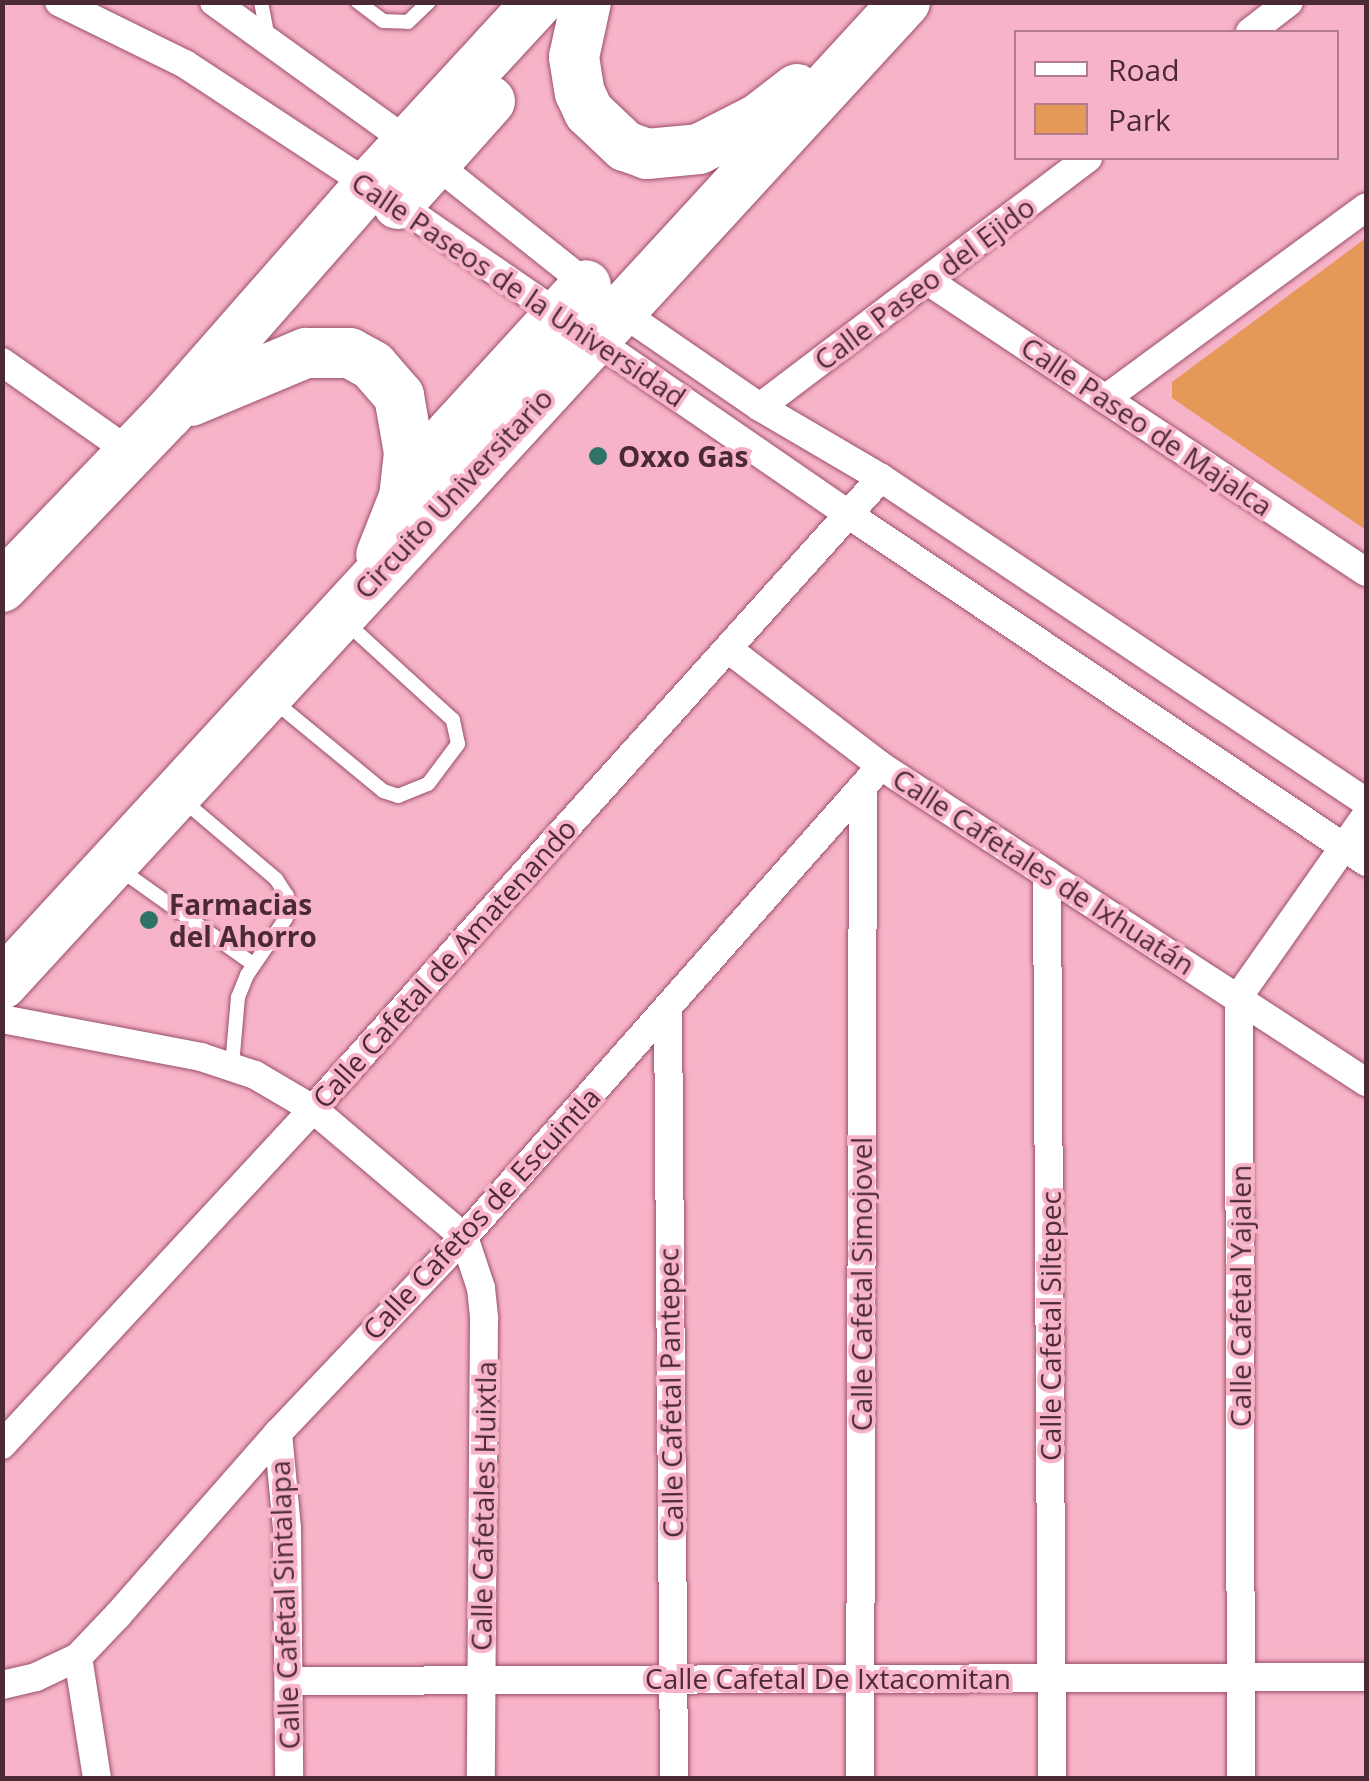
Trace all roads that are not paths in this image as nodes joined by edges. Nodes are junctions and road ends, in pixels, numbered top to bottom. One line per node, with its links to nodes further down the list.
1 (58, 2): 15 (street, Calle Paseos de la Universidad)
2 (214, 2): 12 (street, Calle Paseos de la Universidad)
3 (261, 2): 12 (lane)
4 (358, 2): 5 (lane)
5 (429, 2)
6 (538, 2): 13 (highway)
7 (575, 2): 13 (highway)
8 (586, 2): 9 (highway)
9 (904, 2): 18 (highway, Circuito Universitario)
10 (1289, 2): 11 (street)
11 (1253, 30)
12 (269, 42): 13 (street, Calle Paseos de la Universidad)
13 (422, 154): 15 (highway); 18 (street, Calle Paseos de la Universidad)
14 (1085, 160): 17 (street, Calle Paseo del Ejido)
15 (384, 194): 18 (street, Calle Paseos de la Universidad); 22 (highway)
16 (1366, 208): 20 (street)
17 (928, 281): 20 (street, Calle Paseo de Majalca); 21 (street, Calle Paseo del Ejido)
18 (590, 313): 21 (street, Calle Paseos de la Universidad); 25 (highway); 26 (street, Calle Paseos de la Universidad); 28 (highway, Circuito Universitario)
19 (2, 362): 23 (street)
20 (1105, 399): 27 (street, Calle Paseo de Majalca)
21 (760, 407): 24 (street, Calle Paseos de la Universidad)
22 (168, 414): 23 (highway); 25 (highway)
23 (131, 453): 29 (highway)
24 (882, 478): 26 (street, Calle Cafetal de Amatenando); 36 (street, Calle Paseos de la Universidad)
25 (404, 498): 28 (highway)
26 (848, 514): 31 (street, Calle Cafetal de Amatenando); 38 (street, Calle Paseos de la Universidad)
27 (1366, 572)
28 (372, 578): 30 (highway, Circuito Universitario)
29 (5, 580)
30 (340, 616): 32 (highway, Circuito Universitario); 32 (lane)
31 (728, 649): 33 (street, Calle Cafetales de Ixhuatán); 49 (street, Calle Cafetal de Amatenando)
32 (268, 695): 35 (highway, Circuito Universitario)
33 (881, 766): 34 (street, Calle Cafetos de Escuintla); 41 (street, Calle Cafetales de Ixhuatán)
34 (863, 789): 45 (street, Calle Cafetos de Escuintla); 58 (street, Calle Cafetal Simojovel)
35 (176, 794): 40 (highway, Circuito Universitario); 42 (lane)
36 (1366, 802)
37 (1366, 815): 38 (street)
38 (1341, 846): 39 (street, Calle Paseos de la Universidad); 44 (street)
39 (1366, 862)
40 (112, 863): 42 (lane); 43 (highway, Circuito Universitario)
41 (1047, 874): 44 (street, Calle Cafetales de Ixhuatán); 59 (street, Calle Cafetal Siltepec)
42 (254, 965): 47 (lane)
43 (2, 984)
44 (1239, 996): 48 (street, Calle Cafetales de Ixhuatán); 54 (street, Calle Cafetal Yajalen)
45 (668, 1006): 50 (street, Calle Cafetos de Escuintla); 55 (street, Calle Cafetal Pantepec)
46 (2, 1019): 47 (street)
47 (232, 1065): 49 (street)
48 (1366, 1082)
49 (313, 1109): 50 (street); 52 (street, Calle Cafetal de Amatenando)
50 (464, 1237): 51 (street, Calle Cafetos de Escuintla); 57 (street, Calle Cafetales Huixtla)
51 (278, 1432): 53 (street, Calle Cafetos de Escuintla); 60 (street, Calle Cafetal Sintalapa)
52 (2, 1446)
53 (78, 1656): 61 (street); 62 (street)
54 (1242, 1675): 56 (street, Calle Cafetal De Ixtacomitan); 59 (street, Calle Cafetal De Ixtacomitan); 68 (street, Calle Cafetal Yajalen)
55 (674, 1677): 57 (street, Calle Cafetal De Ixtacomitan); 58 (street, Calle Cafetal De Ixtacomitan); 65 (street, Calle Cafetal Pantepec)
56 (1366, 1677)
57 (481, 1678): 60 (street, Calle Cafetal De Ixtacomitan); 64 (street, Calle Cafetales Huixtla)
58 (860, 1678): 59 (street, Calle Cafetal De Ixtacomitan); 66 (street, Calle Cafetal Simojovel)
59 (1052, 1679): 67 (street, Calle Cafetal Siltepec)
60 (289, 1681): 63 (street, Calle Cafetal Sintalapa)
61 (2, 1685)
62 (97, 1778)
63 (289, 1778)
64 (481, 1778)
65 (674, 1778)
66 (860, 1778)
67 (1052, 1778)
68 (1241, 1778)

